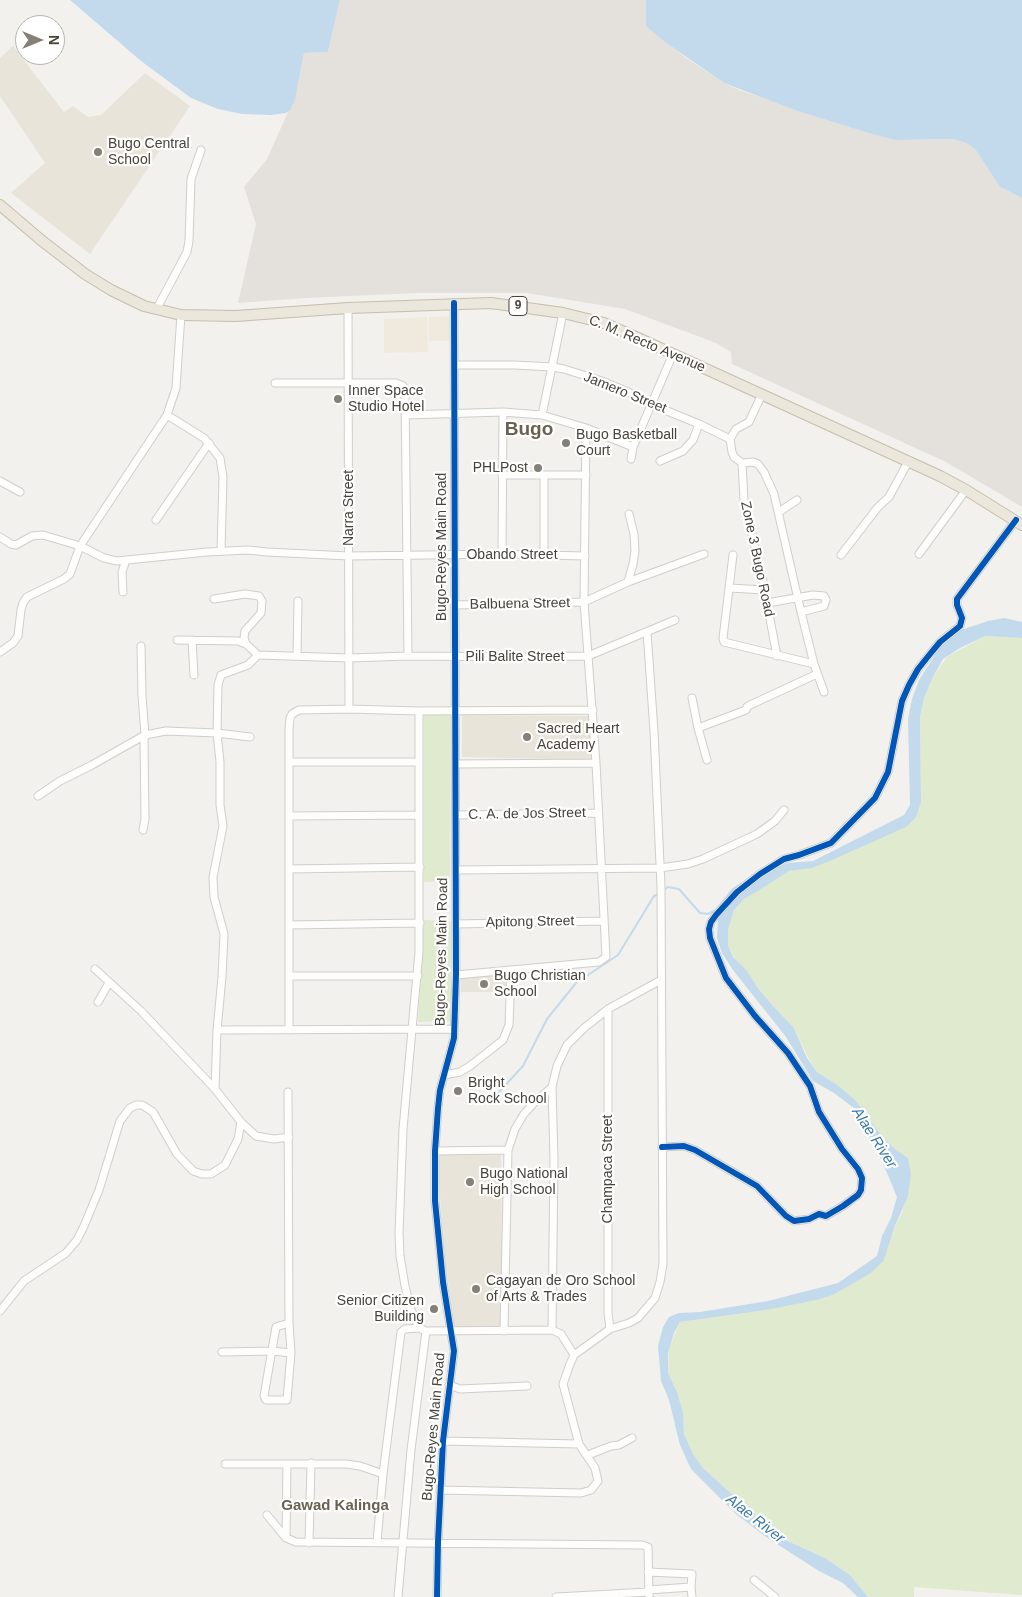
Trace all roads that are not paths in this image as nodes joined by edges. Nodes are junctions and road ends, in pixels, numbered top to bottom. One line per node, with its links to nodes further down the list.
1 (201, 150): 5 (street)
2 (0, 205): 5 (highway, C. M. Recto Avenue / 9)
3 (454, 303): 4 (highway, C. M. Recto Avenue / 9); 6 (highway, C. M. Recto Avenue / 9); 9 (street, Bugo-Reyes Main Road)
4 (348, 308): 7 (highway, C. M. Recto Avenue / 9); 11 (street, Narra Street)
5 (156, 310): 7 (highway, C. M. Recto Avenue / 9)
6 (563, 313): 8 (highway, C. M. Recto Avenue / 9); 10 (street)
7 (181, 315): 17 (street)
8 (673, 354): 13 (highway, C. M. Recto Avenue / 9); 14 (street)
9 (455, 366): 10 (street, Jamero Street); 16 (street, Bugo-Reyes Main Road)
10 (553, 367): 14 (street, Jamero Street); 19 (street)
11 (348, 382): 12 (street); 18 (street); 49 (street, Narra Street)
12 (275, 383)
13 (762, 394): 22 (street); 28 (highway, C. M. Recto Avenue / 9)
14 (650, 404): 20 (street, Jamero Street); 24 (street)
15 (502, 412): 16 (street); 19 (street); 29 (street)
16 (455, 413): 18 (street); 51 (street, Bugo-Reyes Main Road)
17 (168, 415): 23 (street); 41 (street)
18 (406, 415): 50 (street)
19 (542, 415): 21 (street)
20 (699, 424): 22 (street, Jamero Street); 26 (street)
21 (586, 428): 24 (street); 31 (street)
22 (730, 439): 27 (street)
23 (209, 443): 38 (street); 42 (street)
24 (633, 447): 25 (street)
25 (632, 460)
26 (660, 461)
27 (742, 462): 36 (street); 56 (street, Zone 3 Bugo Road)
28 (908, 462): 33 (highway, C. M. Recto Avenue / 9); 48 (street)
29 (502, 475): 30 (street); 43 (street)
30 (544, 475): 31 (street); 46 (street)
31 (586, 475): 52 (street)
32 (0, 481): 34 (street)
33 (966, 490): 39 (highway, C. M. Recto Avenue / 9); 45 (street)
34 (20, 492)
35 (797, 500): 36 (street)
36 (779, 512): 58 (street)
37 (629, 514): 54 (street)
38 (156, 520)
39 (1019, 522): 132 (street)
40 (0, 537): 41 (street, Obando Street)
41 (80, 546): 53 (street, Obando Street); 71 (street)
42 (222, 551): 49 (street, Obando Street); 53 (street, Obando Street)
43 (502, 554): 46 (street, Obando Street); 51 (street, Obando Street)
44 (704, 554): 54 (street)
45 (919, 554)
46 (544, 555): 52 (street, Obando Street)
47 (733, 555): 55 (street)
48 (842, 555)
49 (349, 556): 50 (street, Obando Street); 78 (street, Narra Street)
50 (406, 556): 51 (street, Obando Street); 74 (street)
51 (454, 556): 63 (street, Bugo-Reyes Main Road)
52 (585, 556): 61 (street)
53 (126, 560): 57 (street)
54 (628, 582): 61 (street)
55 (730, 588): 56 (street); 76 (street)
56 (764, 590): 62 (street, Zone 3 Bugo Road)
57 (123, 592)
58 (797, 598): 62 (street); 64 (street); 64 (street)
59 (214, 599): 69 (street)
60 (298, 601): 73 (street)
61 (584, 602): 63 (street, Balbuena Street); 75 (street)
62 (767, 603): 76 (street, Zone 3 Bugo Road)
63 (455, 605): 77 (street, Bugo-Reyes Main Road)
64 (801, 612): 79 (street)
65 (675, 620): 66 (street, Pili Balite Street)
66 (647, 632): 75 (street, Pili Balite Street); 106 (street)
67 (177, 640): 68 (street)
68 (192, 640): 69 (street); 81 (street)
69 (246, 644): 72 (street)
70 (141, 646): 90 (street)
71 (0, 652)
72 (258, 655): 73 (street, Pili Balite Street); 89 (street)
73 (297, 656): 78 (street, Pili Balite Street)
74 (408, 656): 77 (street, Pili Balite Street); 78 (street, Pili Balite Street)
75 (588, 656): 77 (street, Pili Balite Street); 85 (street)
76 (777, 656): 79 (street)
77 (455, 657): 87 (street, Bugo-Reyes Main Road)
78 (349, 658): 84 (street, Narra Street)
79 (814, 664): 80 (street)
80 (818, 674): 82 (street); 88 (street)
81 (194, 675)
82 (824, 692)
83 (692, 698): 88 (street)
84 (349, 709): 86 (street); 93 (street)
85 (592, 710): 87 (street); 95 (street)
86 (419, 711): 87 (street); 94 (street)
87 (456, 711): 96 (street, Bugo-Reyes Main Road)
88 (698, 728): 92 (street)
89 (217, 733): 90 (street); 91 (street); 124 (street)
90 (145, 735): 97 (street); 103 (street)
91 (250, 737)
92 (707, 760)
93 (289, 762): 94 (street); 102 (street)
94 (419, 762): 100 (street)
95 (596, 763): 96 (street); 99 (street)
96 (456, 764): 101 (street, Bugo-Reyes Main Road)
97 (38, 796)
98 (784, 810): 106 (street)
99 (598, 813): 101 (street, C. A. de Jos Street); 107 (street)
100 (419, 815): 102 (street); 104 (street)
101 (456, 815): 108 (street, Bugo-Reyes Main Road)
102 (289, 816): 105 (street)
103 (143, 830)
104 (420, 867): 105 (street); 110 (street)
105 (289, 868): 112 (street)
106 (660, 868): 107 (street); 118 (street)
107 (600, 869): 108 (street); 109 (street)
108 (456, 870): 111 (street, Bugo-Reyes Main Road)
109 (604, 921): 111 (street, Apitong Street); 114 (street)
110 (420, 923): 112 (street); 117 (street)
111 (456, 924): 115 (street, Bugo-Reyes Main Road)
112 (289, 925): 116 (street)
113 (94, 968): 119 (street)
114 (511, 970): 115 (street); 126 (street)
115 (456, 975): 123 (street, Bugo-Reyes Main Road)
116 (289, 976): 117 (street); 125 (street)
117 (418, 976): 122 (street)
118 (661, 980): 121 (street); 132 (street)
119 (109, 983): 120 (street); 128 (street)
120 (98, 1002)
121 (608, 1009): 127 (street); 139 (street, Champaca Street)
122 (413, 1029): 123 (street); 125 (street); 137 (street)
123 (454, 1029): 126 (street, Bugo-Reyes Main Road)
124 (217, 1030): 125 (street); 128 (street)
125 (289, 1030)
126 (444, 1075): 134 (street, Bugo-Reyes Main Road)
127 (552, 1087): 133 (street); 138 (street)
128 (215, 1089): 130 (street)
129 (288, 1092): 131 (street)
130 (241, 1122): 131 (street); 135 (street)
131 (289, 1137): 136 (street)
132 (662, 1148): 139 (street)
133 (508, 1150): 134 (street); 141 (street)
134 (436, 1151): 140 (street, Bugo-Reyes Main Road)
135 (0, 1311)
136 (290, 1322): 142 (street); 144 (street)
137 (422, 1330): 140 (street); 155 (street); 160 (street)
138 (552, 1330): 141 (street); 145 (street)
139 (610, 1330): 145 (street)
140 (452, 1331): 141 (street); 146 (street, Bugo-Reyes Main Road)
141 (504, 1331)
142 (272, 1351): 143 (street); 144 (street); 144 (street)
143 (222, 1352)
144 (292, 1353)
145 (574, 1356): 150 (street)
146 (449, 1386): 147 (street); 149 (street, Bugo-Reyes Main Road)
147 (527, 1386)
148 (632, 1438): 151 (street)
149 (443, 1441): 150 (street); 156 (street, Bugo-Reyes Main Road)
150 (579, 1444): 151 (street)
151 (588, 1455): 156 (street)
152 (311, 1463): 154 (street); 155 (street); 162 (street)
153 (225, 1464): 154 (street)
154 (286, 1464): 158 (street)
155 (383, 1474): 159 (street)
156 (440, 1490): 161 (street, Bugo-Reyes Main Road)
157 (267, 1516): 158 (street)
158 (286, 1538): 162 (street)
159 (378, 1542): 160 (street); 162 (street)
160 (403, 1542): 161 (street); 168 (street)
161 (438, 1542): 163 (street); 169 (street, Bugo-Reyes Main Road)
162 (309, 1543)
163 (648, 1572): 165 (street); 167 (street)
164 (754, 1580): 166 (street)
165 (691, 1587): 167 (street); 171 (street)
166 (765, 1588): 172 (street); 173 (street)
167 (649, 1593): 170 (street)
168 (398, 1597)
169 (438, 1597)
170 (556, 1597)
171 (692, 1597)
172 (761, 1597)
173 (775, 1597)

